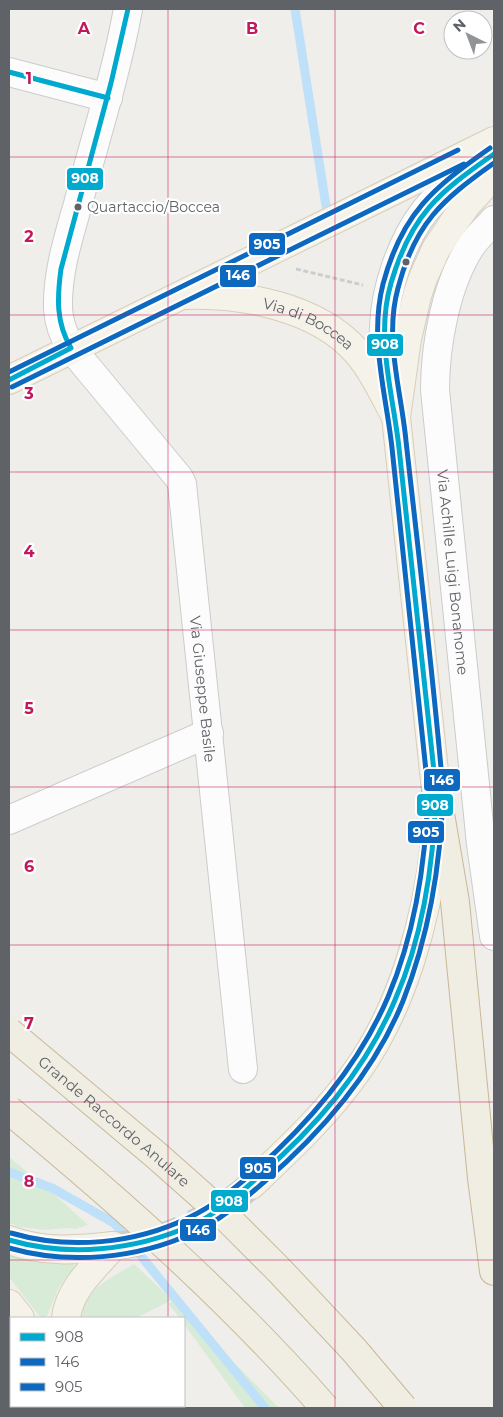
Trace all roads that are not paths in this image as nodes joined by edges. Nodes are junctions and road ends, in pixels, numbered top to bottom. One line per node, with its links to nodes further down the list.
1 (128, 9): 3 (street, Via Giuseppe Basile)
2 (9, 72): 3 (street)
3 (108, 98): 9 (street, Via Giuseppe Basile)
4 (494, 141): 8 (main road, Via di Boccea)
5 (494, 154): 11 (street, Via di Boccea)
6 (494, 175): 11 (main road, Via di Boccea)
7 (494, 220): 15 (street, Via Achille Luigi Bonanome)
8 (179, 295): 9 (main road, Via di Boccea); 11 (main road, Via di Boccea)
9 (71, 348): 10 (main road, Via di Boccea); 12 (street, Via Giuseppe Basile)
10 (9, 380)
11 (396, 417): 13 (main road, Via di Boccea)
12 (209, 733): 14 (street); 17 (street, Via Giuseppe Basile)
13 (436, 790): 19 (main road, Via di Boccea); 21 (highway)
14 (9, 820)
15 (494, 936)
16 (9, 1032): 26 (highway, Grande Raccordo Anulare, bridge)
17 (243, 1069)
18 (9, 1110): 25 (highway, bridge)
19 (251, 1185)
20 (9, 1240): 24 (main road)
21 (494, 1271)
22 (9, 1304): 23 (main road)
23 (19, 1317)
24 (66, 1317)
25 (325, 1408)
26 (404, 1408)

